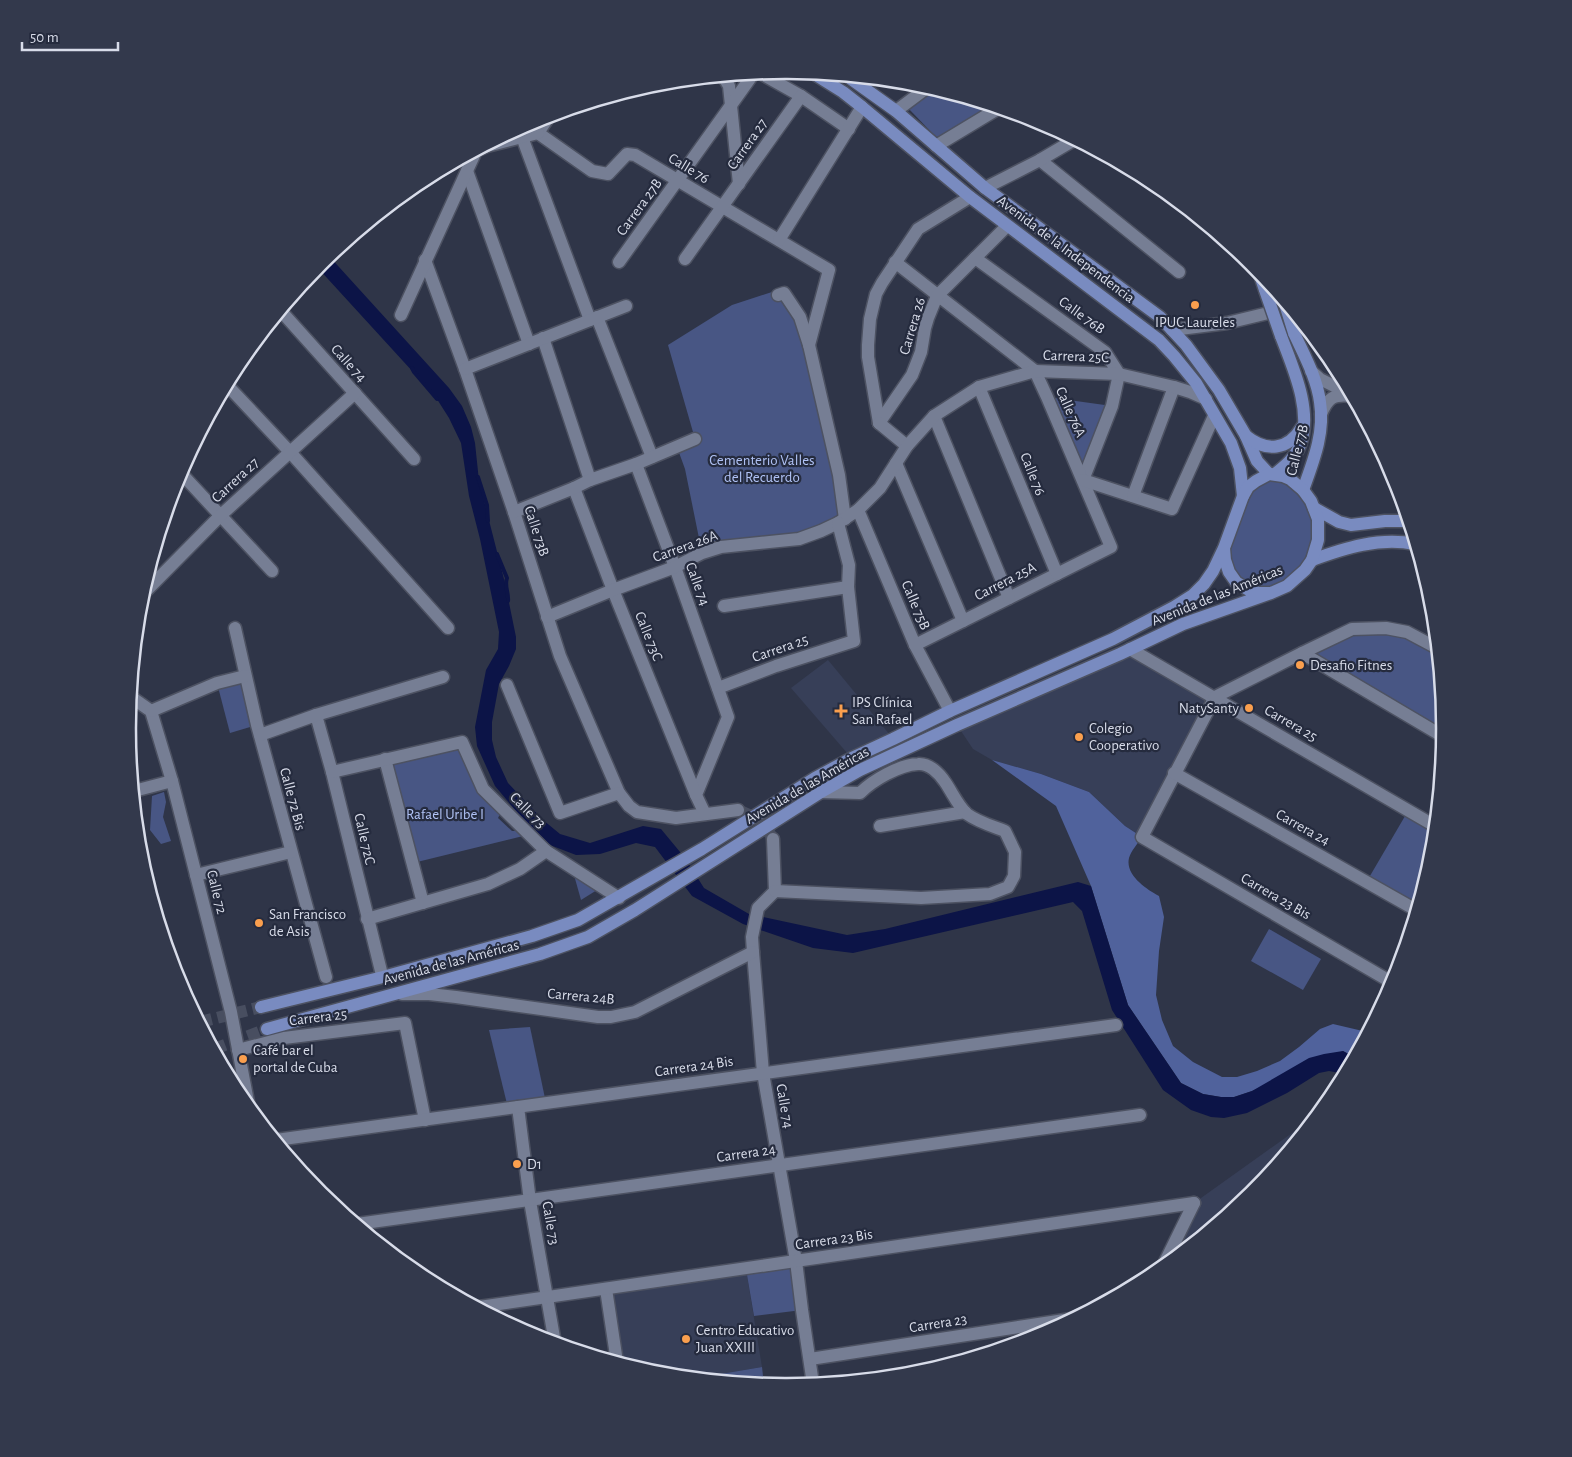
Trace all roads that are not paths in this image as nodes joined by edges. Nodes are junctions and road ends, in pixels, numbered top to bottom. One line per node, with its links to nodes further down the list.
1 (773, 79): 7 (street)
2 (749, 80): 8 (street, Carrera 27B)
3 (824, 80): 9 (main road, Avenida de la Independencia)
4 (726, 82): 8 (street)
5 (856, 83): 10 (main road, Avenida de la Independencia)
6 (920, 93): 10 (street)
7 (801, 96): 13 (street); 23 (street, Carrera 27)
8 (731, 105): 22 (street, Carrera 27B); 23 (street)
9 (862, 107): 13 (street); 25 (main road, Avenida de la Independencia)
10 (896, 111): 18 (main road, Avenida de la Independencia)
11 (992, 112): 18 (street)
12 (543, 126): 14 (street)
13 (849, 129): 28 (street)
14 (538, 133): 15 (street); 22 (street, Calle 76)
15 (522, 137): 16 (street); 42 (street)
16 (513, 139)
17 (1068, 144): 20 (street)
18 (936, 146): 24 (main road, Avenida de la Independencia)
19 (472, 160): 21 (street)
20 (1040, 160): 24 (street); 34 (street)
21 (467, 171): 31 (street); 46 (street)
22 (678, 180): 26 (street, Calle 76); 32 (street, Carrera 27B)
23 (739, 184): 26 (street, Carrera 27)
24 (985, 188): 44 (main road, Avenida de la Independencia)
25 (970, 197): 27 (main road, Avenida de la Independencia); 33 (street)
26 (722, 207): 28 (street, Calle 76); 30 (street, Carrera 27)
27 (1007, 226): 29 (street, Carrera 26); 54 (main road, Avenida de la Independencia)
28 (779, 240): 47 (street, Calle 76)
29 (975, 258): 37 (street, Carrera 26); 51 (street, Calle 76B)
30 (685, 259)
31 (425, 260): 41 (street); 48 (street, Calle 73B)
32 (619, 262)
33 (895, 262): 37 (street, Calle 76A); 62 (street)
34 (1179, 272)
35 (1263, 288): 63 (main road, Calle 77B, bridge)
36 (778, 296): 47 (street)
37 (937, 296): 50 (street, Calle 76A); 62 (street, Carrera 26)
38 (626, 306): 42 (street)
39 (1283, 310): 44 (street)
40 (285, 315): 57 (street, Calle 74)
41 (401, 315)
42 (594, 318): 45 (street); 68 (street)
43 (1289, 318): 49 (main road, Calle 77B, bridge)
44 (1172, 330): 64 (main road, Avenida de la Independencia)
45 (543, 338): 46 (street); 74 (street)
46 (529, 344): 48 (street)
47 (809, 345): 84 (street)
48 (465, 369): 82 (street, Calle 73B)
49 (1311, 370): 55 (street); 59 (main road, Calle 77B)
50 (1035, 371): 51 (street, Carrera 25C); 52 (street, Carrera 25C); 75 (street, Calle 76A)
51 (1119, 374): 53 (street, Carrera 25C); 75 (street)
52 (979, 387): 60 (street, Carrera 25C); 92 (street, Calle 76)
53 (1174, 387): 54 (street, Carrera 25C); 78 (street)
54 (1193, 387): 61 (main road, Avenida de la Independencia)
55 (1339, 389)
56 (232, 390): 67 (street)
57 (355, 393): 67 (street, Carrera 27); 69 (street, Calle 74)
58 (1343, 395): 59 (street)
59 (1321, 414): 77 (main road, Calle 77B)
60 (934, 416): 66 (street, Carrera 25C); 97 (street)
61 (1214, 416): 78 (street); 79 (main road, Avenida de la Independencia)
62 (879, 423): 66 (street)
63 (1303, 425): 64 (main road); 72 (main road, Calle 77B)
64 (1246, 436): 72 (main road, Avenida de la Independencia)
65 (695, 439): 68 (street)
66 (907, 446): 70 (street, Carrera 25C)
67 (290, 452): 83 (street, Carrera 27); 102 (street)
68 (652, 457): 71 (street)
69 (414, 458)
70 (896, 463): 81 (street, Carrera 25C); 100 (street)
71 (636, 464): 74 (street); 90 (street, Calle 74)
72 (1272, 474): 77 (main road); 79 (main road)
73 (187, 479): 83 (street)
74 (590, 480): 76 (street)
75 (1083, 480): 78 (street); 87 (street, Calle 76A)
76 (574, 488): 82 (street); 95 (street, Calle 73C)
77 (1304, 490): 80 (main road)
78 (1133, 496)
79 (1243, 496): 88 (main road)
80 (1314, 508): 85 (main road); 89 (main road)
81 (858, 510): 84 (street, Carrera 25C); 104 (street, Calle 75B)
82 (514, 512): 99 (street, Calle 73B)
83 (221, 515): 91 (street); 93 (street, Carrera 27)
84 (841, 521): 90 (street, Carrera 26A); 94 (street)
85 (1401, 521)
86 (1409, 543): 89 (main road)
87 (1111, 547): 92 (street, Carrera 25A)
88 (1224, 548): 96 (main road); 113 (main road, Avenida de las Américas)
89 (1312, 560): 96 (main road, Avenida de las Américas)
90 (675, 567): 95 (street, Carrera 26A); 110 (street, Calle 74)
91 (272, 571)
92 (1056, 574): 97 (street, Carrera 25A)
93 (155, 576)
94 (848, 587): 98 (street); 110 (street, Carrera 25)
95 (613, 590): 99 (street, Carrera 26A); 125 (street, Calle 73C)
96 (1271, 593): 105 (main road, Avenida de las Américas)
97 (1009, 598): 100 (street, Carrera 25A)
98 (724, 606)
99 (547, 617): 124 (street, Calle 73B)
100 (963, 620): 104 (street, Carrera 25A)
101 (235, 628): 107 (street, Calle 72 Bis)
102 (448, 628)
103 (1430, 644): 106 (street)
104 (915, 645): 113 (street, Calle 75B)
105 (1130, 649): 111 (street, Carrera 25); 123 (main road, Avenida de las Américas)
106 (1302, 652): 111 (street); 116 (street)
107 (246, 676): 114 (street); 117 (street, Calle 72 Bis)
108 (444, 677): 115 (street)
109 (507, 685): 124 (street)
110 (718, 688): 125 (street, Calle 74)
111 (1215, 697): 120 (street); 129 (street, Carrera 25)
112 (137, 702): 114 (street)
113 (950, 710): 136 (main road, Avenida de las Américas)
114 (151, 712): 121 (street, Calle 72)
115 (316, 715): 117 (street); 119 (street, Calle 72C)
116 (1436, 732)
117 (260, 735): 133 (street, Calle 72 Bis)
118 (385, 759): 119 (street); 132 (street, Calle 73); 137 (street)
119 (332, 772): 139 (street, Calle 72C)
120 (1174, 773): 138 (street, Carrera 24); 143 (street, Carrera 23 Bis)
121 (172, 781): 122 (street); 134 (street, Calle 72)
122 (140, 789)
123 (821, 792): 127 (street); 144 (main road, Avenida de las Américas)
124 (619, 793): 128 (street, Calle 73B)
125 (696, 795): 128 (street, Calle 73C)
126 (738, 810): 128 (street)
127 (965, 812): 130 (street); 135 (street)
128 (705, 814)
129 (1428, 822)
130 (880, 826)
131 (774, 839): 135 (street)
132 (546, 851): 136 (street, Calle 73); 137 (street)
133 (291, 852): 134 (street); 142 (street, Calle 72 Bis)
134 (196, 875): 148 (street, Calle 72)
135 (775, 891): 140 (street, Calle 74)
136 (619, 898): 145 (main road, Avenida de las Américas)
137 (423, 903): 139 (street)
138 (1411, 907)
139 (368, 920): 141 (street, Calle 72C)
140 (753, 952): 144 (street, Carrera 24B); 149 (street, Calle 74)
141 (381, 971)
142 (326, 977)
143 (1385, 979)
144 (393, 994): 147 (main road, Avenida de las Américas)
145 (262, 1007)
146 (1116, 1025): 149 (street, Carrera 24 Bis)
147 (267, 1029)
148 (238, 1050): 150 (street, Calle 72); 153 (street, Carrera 25)
149 (763, 1073): 151 (street, Carrera 24 Bis); 155 (street, Calle 74)
150 (245, 1088)
151 (518, 1107): 153 (street, Carrera 24 Bis); 156 (street, Calle 73)
152 (1140, 1115): 155 (street, Carrera 24)
153 (425, 1120): 154 (street, Carrera 24 Bis)
154 (283, 1139)
155 (779, 1165): 156 (street, Carrera 24); 159 (street, Calle 74)
156 (530, 1201): 157 (street, Carrera 24); 161 (street, Calle 73)
157 (365, 1223)
158 (1169, 1253): 159 (street, Carrera 23 Bis)
159 (796, 1261): 160 (street, Carrera 23 Bis); 166 (street, Calle 74)
160 (606, 1288): 161 (street, Carrera 23 Bis); 165 (street)
161 (547, 1298): 162 (street, Carrera 23 Bis); 164 (street, Calle 73)
162 (489, 1306)
163 (1049, 1322): 166 (street, Carrera 23)
164 (554, 1335)
165 (616, 1355)
166 (810, 1359): 167 (street, Calle 74)
167 (812, 1377)

